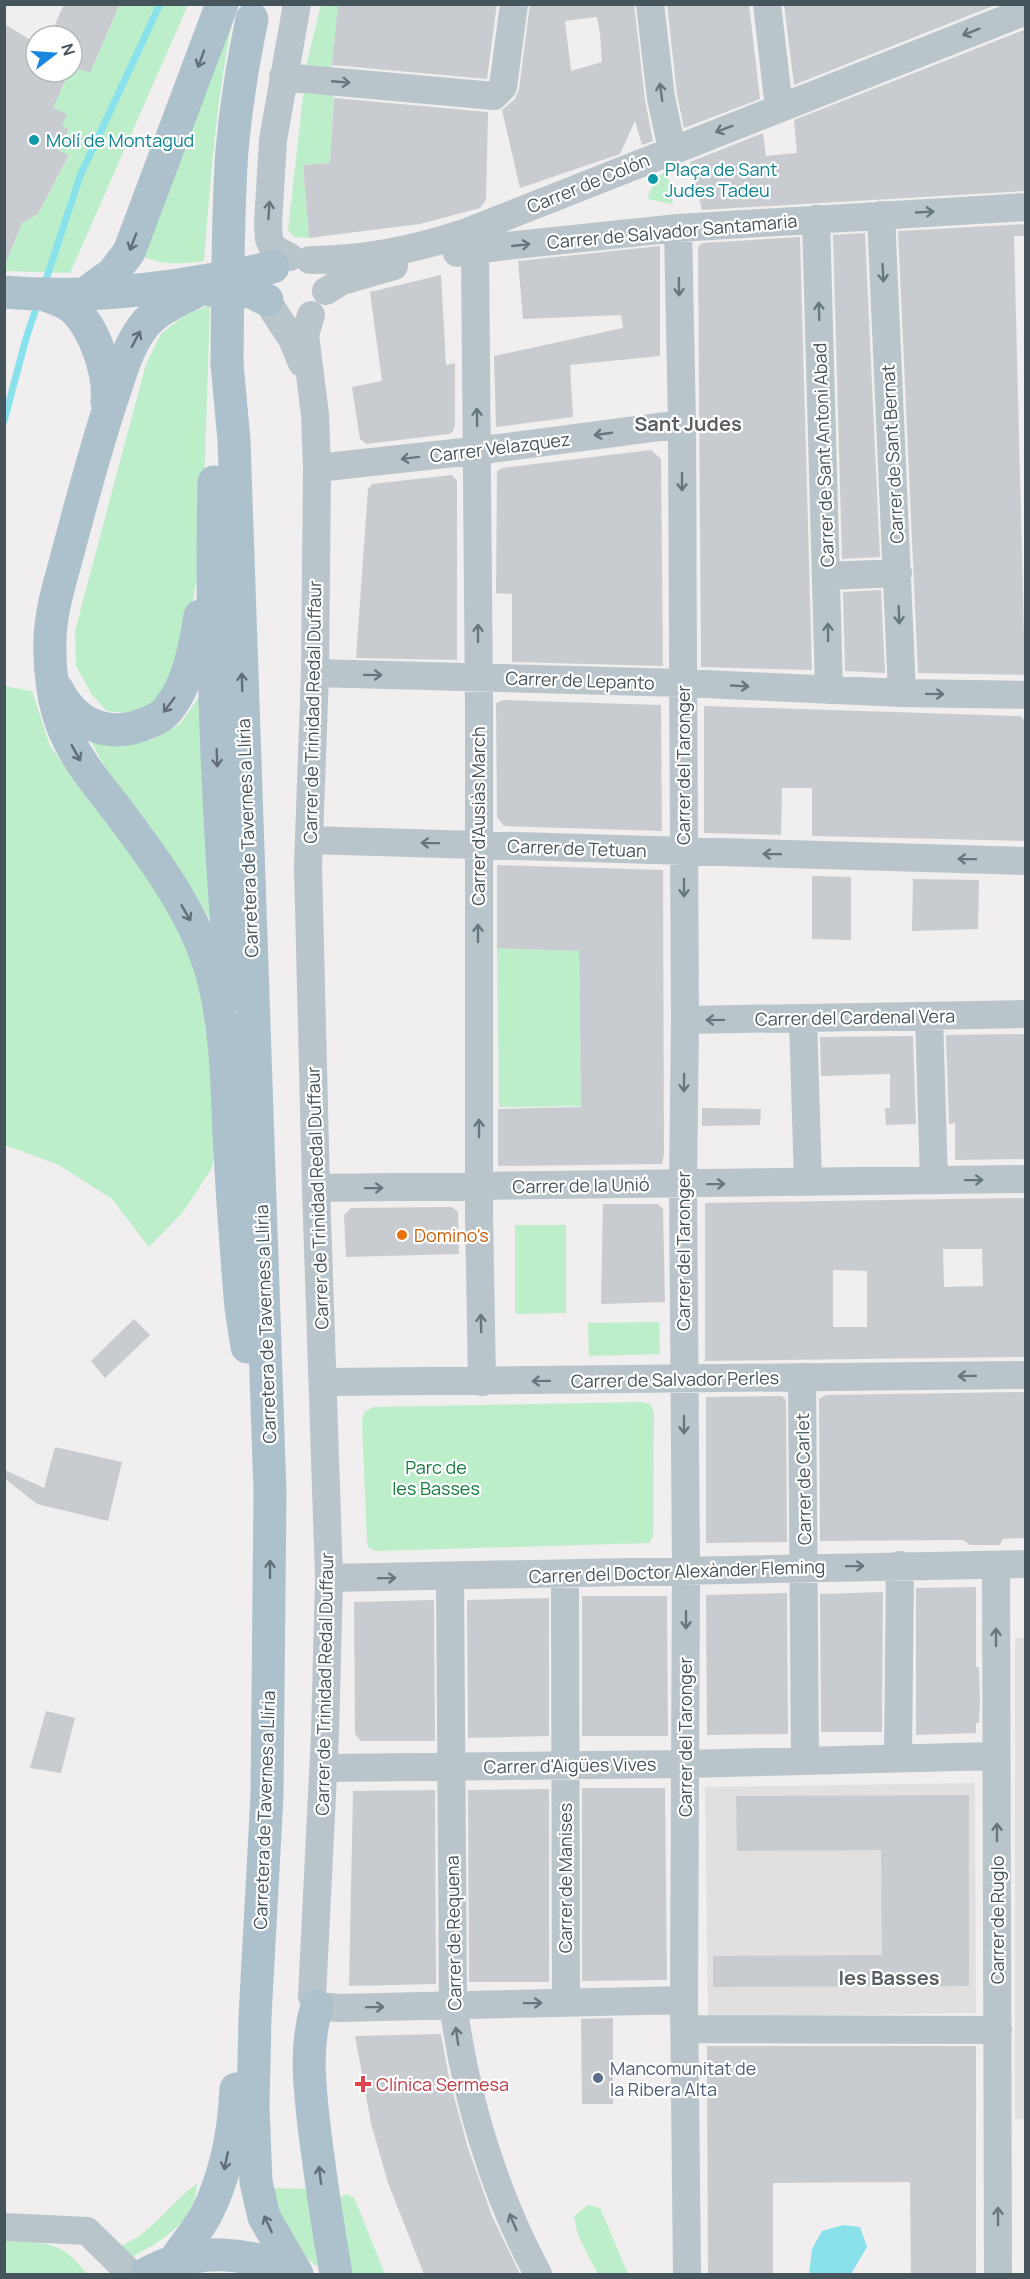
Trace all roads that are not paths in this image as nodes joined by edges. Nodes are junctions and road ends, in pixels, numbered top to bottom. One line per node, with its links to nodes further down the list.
1 (222, 4): 21 (main road, one-way to 21)
2 (297, 4): 8 (street)
3 (514, 4): 8 (street, one-way to 3)
4 (650, 4): 10 (street, one-way to 4)
5 (766, 4): 9 (street)
6 (1026, 11): 9 (street, Carrer de Colón, one-way to 9)
7 (253, 12): 24 (main road, Carretera de Tavernes a Llíria, bridge)
8 (283, 77): 16 (street, one-way to 8)
9 (779, 108): 10 (street, Carrer de Colón, one-way to 10)
10 (672, 149): 16 (street, Carrer de Colón)
11 (1026, 207): 12 (street, Carrer de Salvador Santamaria, one-way to 11)
12 (881, 215): 13 (street, Carrer de Salvador Santamaria); 31 (street, Carrer de Sant Bernat, one-way to 31)
13 (816, 219): 14 (street, Carrer de Salvador Santamaria); 32 (street, Carrer de Sant Antoni Abad, one-way to 13)
14 (678, 228): 15 (street, Carrer de Salvador Santamaria, one-way to 14); 26 (street, Carrer del Taronger, one-way to 26)
15 (475, 251): 19 (street, Carrer de Salvador Santamaria); 28 (street, Carrer d'Ausiàs March, one-way to 15)
16 (291, 261): 17 (main road); 19 (street); 22 (street)
17 (151, 288): 18 (main road); 21 (main road)
18 (201, 289): 22 (main road); 27 (main road, one-way to 18)
19 (326, 291): 23 (street)
20 (4, 292): 21 (main road)
21 (67, 296): 27 (main road)
22 (270, 305): 23 (street); 25 (street, Carrer de Trinidad Redal Duffaur)
23 (311, 315): 25 (street, Carrer de Trinidad Redal Duffaur)
24 (227, 364): 30 (main road, Carretera de Tavernes a Llíria); 84 (main road, Carretera de Tavernes a Llíria, one-way to 24)
25 (312, 389): 29 (street, Carrer de Trinidad Redal Duffaur)
26 (682, 424): 28 (street, Carrer Velazquez, one-way to 28); 36 (street, Carrer del Taronger, one-way to 36)
27 (101, 432): 35 (main road)
28 (477, 451): 29 (street, Carrer Velazquez, one-way to 29); 34 (street, Carrer d'Ausiàs March, one-way to 28)
29 (317, 468): 33 (street, Carrer de Trinidad Redal Duffaur)
30 (214, 528): 35 (main road, one-way to 35); 54 (main road, Carretera de Tavernes a Llíria, one-way to 54)
31 (898, 573): 32 (street); 38 (street, Carrer de Sant Bernat, one-way to 38)
32 (827, 576): 37 (street, Carrer de Sant Antoni Abad, one-way to 32)
33 (315, 673): 34 (street, Carrer de Lepanto, one-way to 34); 40 (street, Carrer de Trinidad Redal Duffaur)
34 (478, 677): 36 (street, Carrer de Lepanto); 41 (street, Carrer d'Ausiàs March)
35 (52, 678): 54 (main road, one-way to 54)
36 (682, 683): 37 (street, Carrer de Lepanto, one-way to 37); 42 (street, Carrer del Taronger)
37 (829, 690): 38 (street, Carrer de Lepanto)
38 (902, 693): 39 (street, Carrer de Lepanto, one-way to 39)
39 (1026, 695)
40 (309, 840): 41 (street, Carrer de Tetuan, one-way to 40); 53 (street, Carrer de Trinidad Redal Duffaur)
41 (478, 844): 42 (street, Carrer de Tetuan); 52 (street, Carrer d'Ausiàs March, one-way to 41)
42 (684, 852): 43 (street, Carrer de Tetuan, one-way to 42); 47 (street, Carrer del Taronger, one-way to 47)
43 (1026, 861)
44 (1026, 1014): 45 (street, Carrer del Cardenal Vera)
45 (929, 1016): 46 (street, Carrer del Cardenal Vera); 49 (street)
46 (803, 1018): 47 (street, Carrer del Cardenal Vera, one-way to 47); 50 (street)
47 (685, 1020): 51 (street, Carrer del Taronger, one-way to 51)
48 (1026, 1179): 49 (street, Carrer de la Unió, one-way to 48)
49 (934, 1180): 50 (street, Carrer de la Unió)
50 (808, 1182): 51 (street, Carrer de la Unió, one-way to 50)
51 (683, 1184): 52 (street, Carrer de la Unió); 57 (street, Carrer del Taronger)
52 (479, 1187): 53 (street, Carrer de la Unió, one-way to 52); 59 (street, Carrer d'Ausiàs March, one-way to 52)
53 (316, 1188): 58 (street, Carrer de Trinidad Redal Duffaur)
54 (247, 1347): 82 (main road, Carretera de Tavernes a Llíria, one-way to 82)
55 (1026, 1375): 56 (street, Carrer de Salvador Perles, one-way to 56)
56 (801, 1377): 57 (street, Carrer de Salvador Perles); 63 (street, Carrer de Carlet)
57 (684, 1378): 59 (street, Carrer de Salvador Perles, one-way to 59); 64 (street, Carrer del Taronger, one-way to 64)
58 (324, 1382): 59 (street, Carrer de Salvador Perles); 67 (street, Carrer de Trinidad Redal Duffaur)
59 (482, 1382)
60 (1026, 1564): 62 (street, Carrer del Doctor Alexànder Fleming)
61 (900, 1565): 62 (street, Carrer del Doctor Alexànder Fleming); 63 (street, Carrer del Doctor Alexànder Fleming, one-way to 61); 69 (street)
62 (996, 1565): 68 (street, Carrer de Ruglo, one-way to 62)
63 (804, 1567): 64 (street, Carrer del Doctor Alexànder Fleming); 70 (street, Carrer de Carlet)
64 (686, 1571): 65 (street, Carrer del Doctor Alexànder Fleming); 72 (street, Carrer del Taronger, one-way to 72)
65 (565, 1574): 66 (street, Carrer del Doctor Alexànder Fleming); 71 (street, Carrer de Manises)
66 (450, 1577): 67 (street, Carrer del Doctor Alexànder Fleming, one-way to 66); 73 (street, Carrer de Requena)
67 (329, 1578): 74 (street, Carrer de Trinidad Redal Duffaur)
68 (996, 1756): 69 (street, Carrer d'Aigües Vives); 80 (street, Carrer de Ruglo, one-way to 68)
69 (898, 1758): 70 (street, Carrer d'Aigües Vives)
70 (805, 1760): 72 (street, Carrer d'Aigües Vives)
71 (565, 1764): 72 (street, Carrer d'Aigües Vives); 73 (street, Carrer d'Aigües Vives); 76 (street, Carrer de Manises)
72 (685, 1764): 75 (street, Carrer del Taronger)
73 (451, 1767): 74 (street, Carrer d'Aigües Vives); 77 (street, Carrer de Requena)
74 (324, 1768): 78 (street, Carrer de Trinidad Redal Duffaur)
75 (684, 2000): 76 (street); 79 (street, Carrer del Taronger)
76 (566, 2003): 77 (street, one-way to 76)
77 (453, 2004): 78 (street, one-way to 77); 86 (street, Carrer de Requena, one-way to 77)
78 (317, 2006): 85 (main road, one-way to 78)
79 (685, 2030): 80 (street); 87 (street, Carrer del Taronger)
80 (998, 2030): 88 (street, Carrer de Ruglo, one-way to 80)
81 (4, 2227): 83 (street)
82 (160, 2268): 84 (main road)
83 (131, 2274)
84 (296, 2274)
85 (336, 2274)
86 (538, 2274)
87 (687, 2274)
88 (998, 2274)

